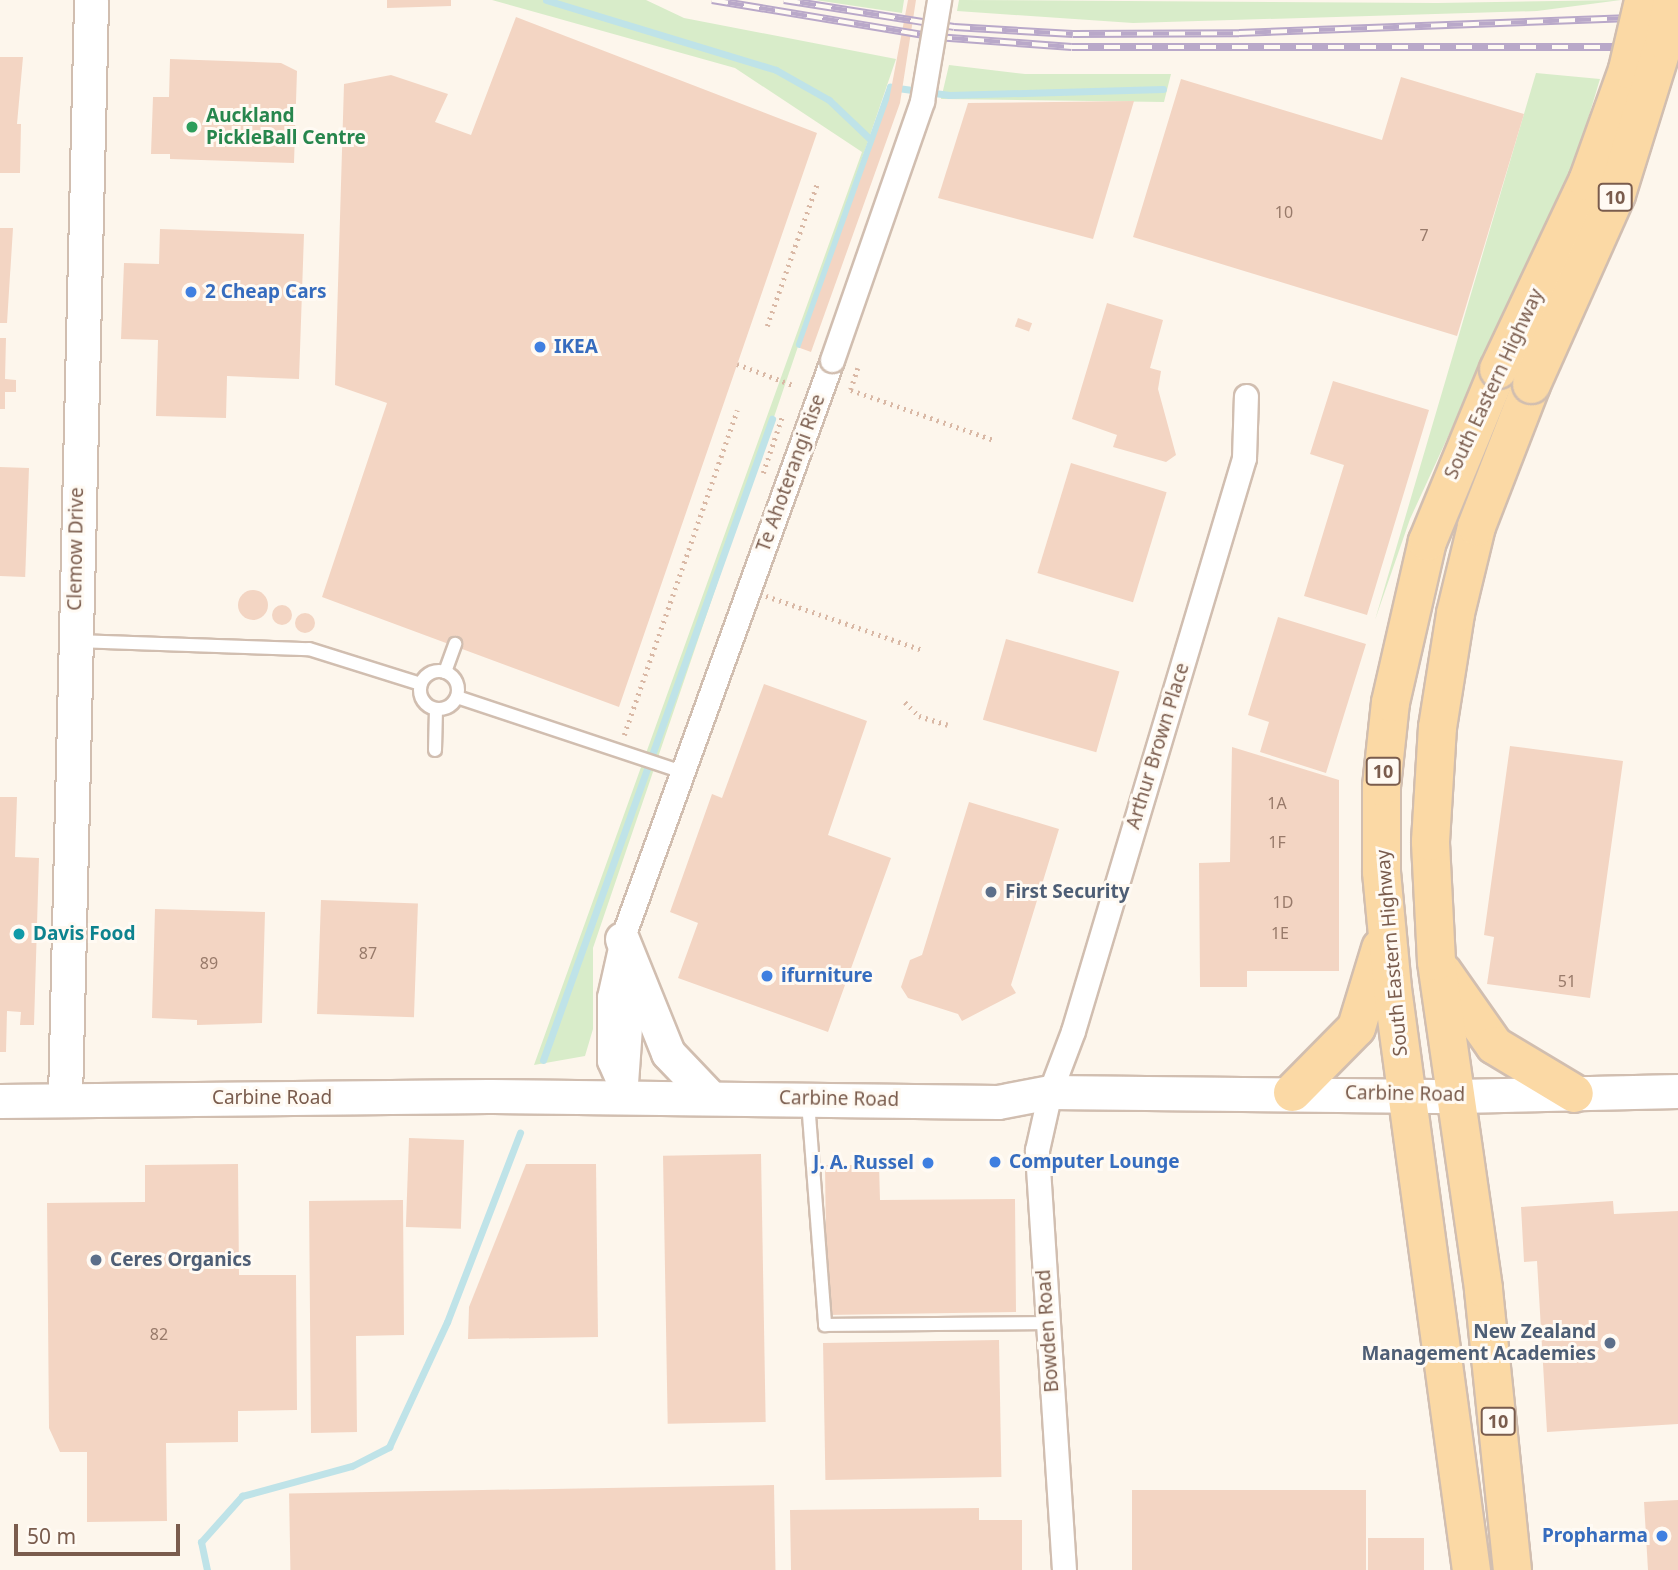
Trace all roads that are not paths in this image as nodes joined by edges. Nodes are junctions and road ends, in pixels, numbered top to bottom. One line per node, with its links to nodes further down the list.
1 (91, 0): 6 (main road, Clemow Drive)
2 (939, 0): 13 (street, Te Ahoterangi Rise, bridge)
3 (1643, 0): 14 (main road, South Eastern Highway / 10, bridge)
4 (1672, 0): 16 (main road, South Eastern Highway / 10, bridge)
5 (1246, 396): 18 (street, Arthur Brown Place)
6 (74, 641): 9 (lane); 25 (main road, Clemow Drive)
7 (455, 645): 8 (lane)
8 (445, 672): 9 (lane); 10 (lane)
9 (421, 684): 11 (lane)
10 (457, 696): 11 (lane); 13 (lane)
11 (436, 709): 12 (lane)
12 (435, 750)
13 (683, 772): 15 (street, Te Ahoterangi Rise)
14 (1386, 928): 19 (main road); 21 (main road, South Eastern Highway / 10)
15 (622, 939): 23 (street, Te Ahoterangi Rise); 24 (main road)
16 (1436, 961): 20 (main road); 22 (main road, South Eastern Highway / 10)
17 (1678, 1091): 20 (main road, Carbine Road)
18 (1050, 1092): 19 (main road, Carbine Road); 26 (main road, Carbine Road); 28 (street, Bowden Road)
19 (1292, 1092): 21 (main road, Carbine Road)
20 (1574, 1093): 22 (main road, Carbine Road)
21 (1406, 1094): 22 (main road, Carbine Road); 30 (main road, South Eastern Highway / 10)
22 (1458, 1096): 31 (main road, South Eastern Highway / 10)
23 (625, 1097): 24 (main road, Carbine Road); 25 (main road, Carbine Road)
24 (710, 1097): 26 (main road, Carbine Road)
25 (65, 1098): 27 (main road, Carbine Road)
26 (808, 1098): 28 (lane)
27 (0, 1101)
28 (1048, 1323): 29 (street, Bowden Road)
29 (1064, 1570)
30 (1471, 1570)
31 (1512, 1570)

